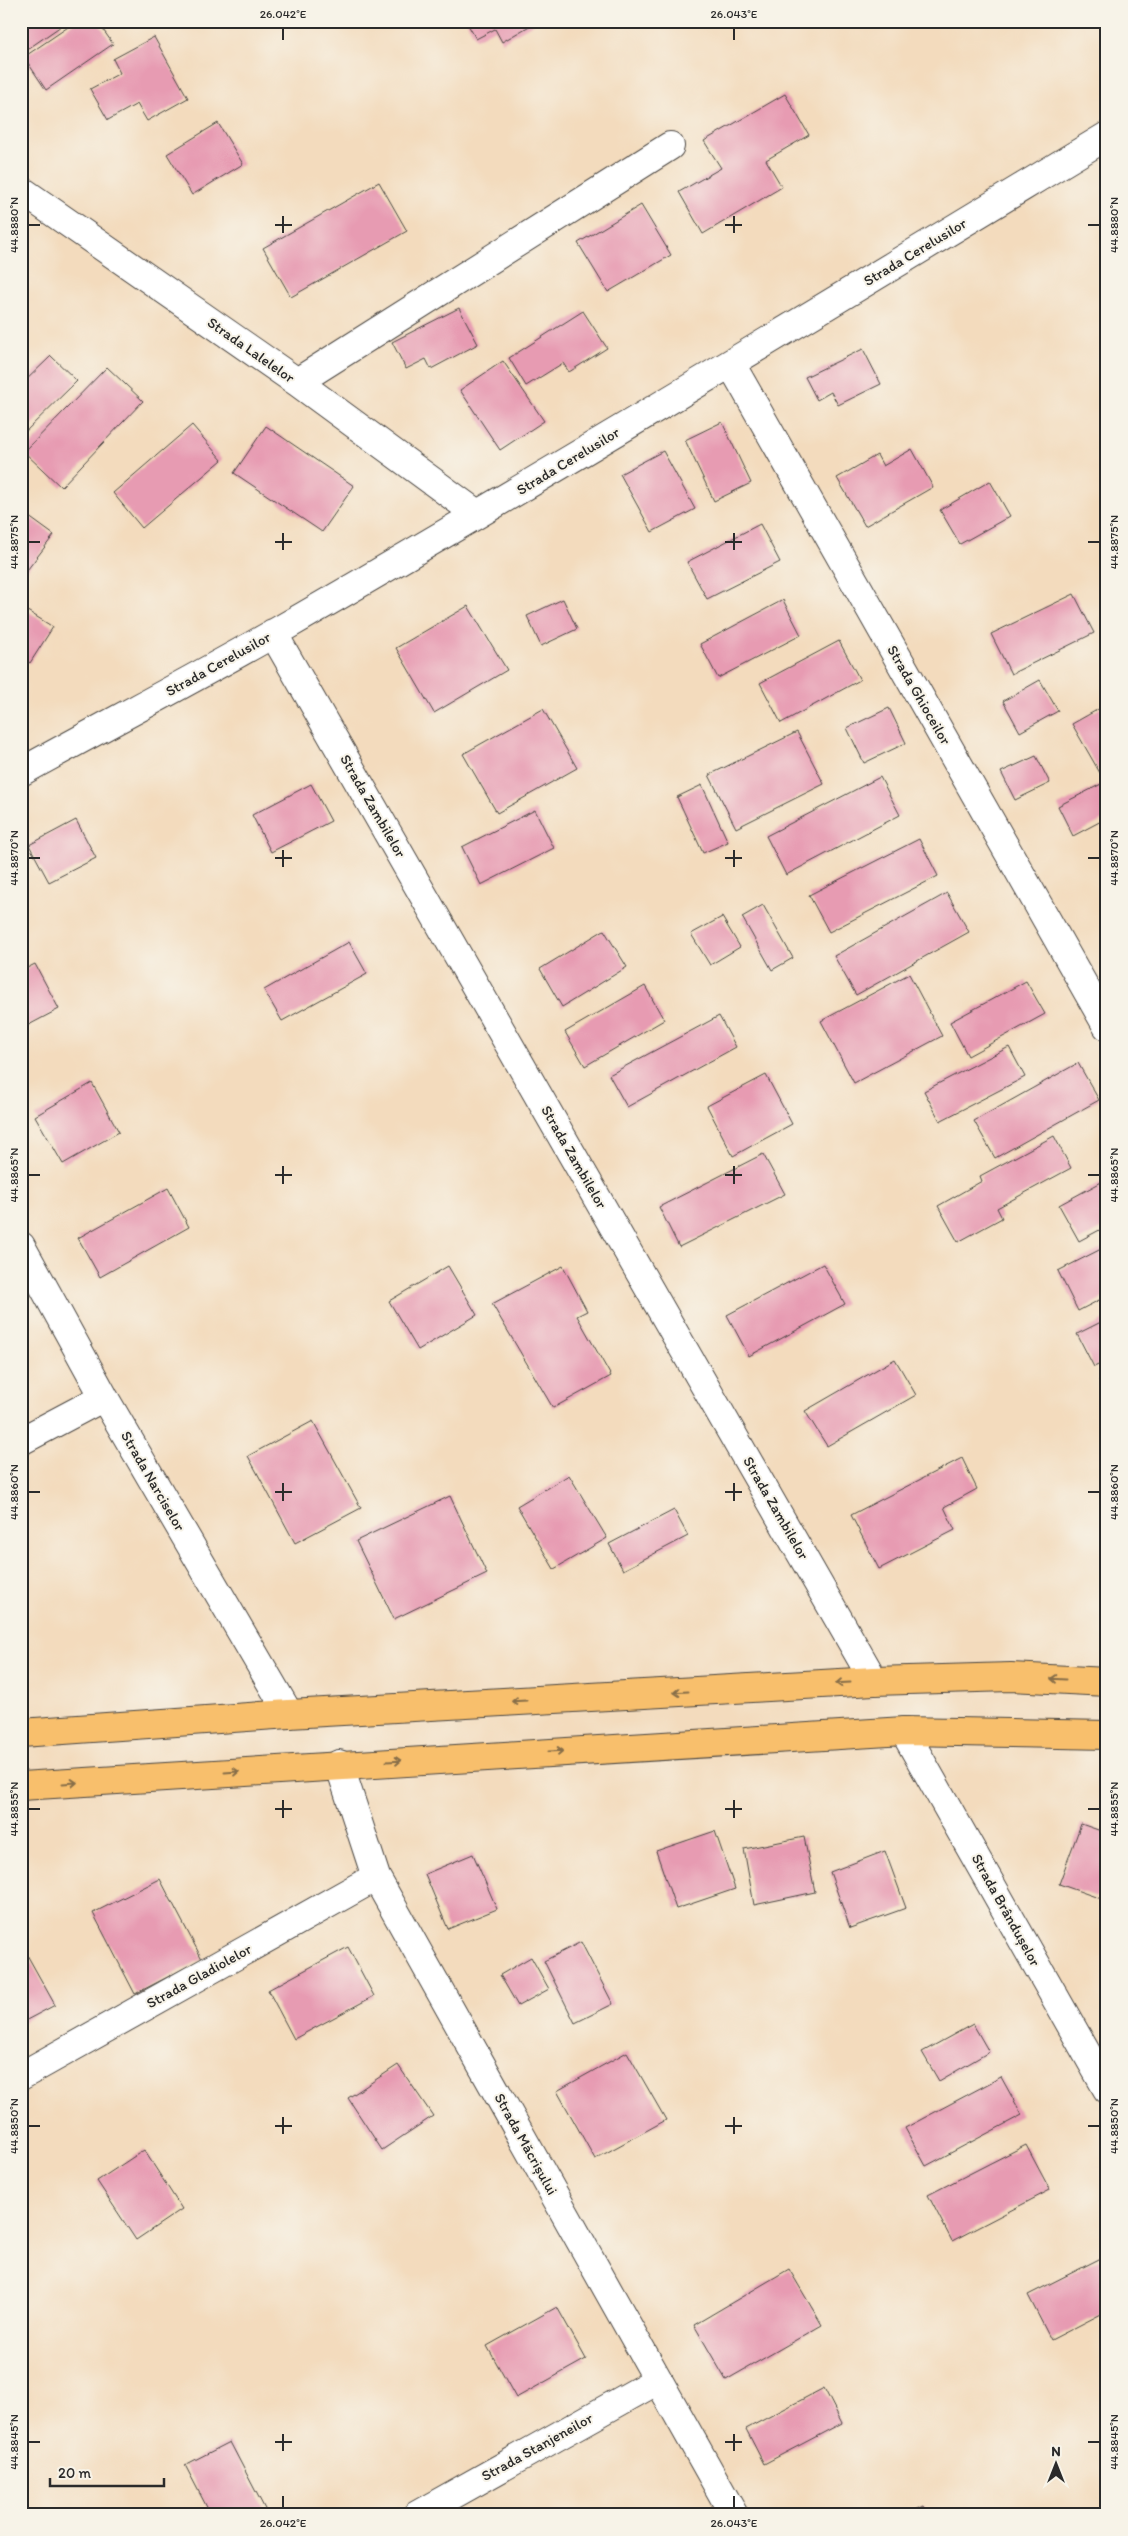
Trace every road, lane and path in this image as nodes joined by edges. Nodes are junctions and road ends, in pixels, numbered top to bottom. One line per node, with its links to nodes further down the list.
1 (1107, 136): 4 (street, Strada Cerelusilor)
2 (670, 146): 5 (street)
3 (21, 190): 5 (street, Strada Lalelelor)
4 (731, 364): 6 (street, Strada Cerelusilor); 9 (street, Strada Ghioceilor)
5 (297, 382): 6 (street, Strada Lalelelor)
6 (477, 514): 7 (street, Strada Cerelusilor)
7 (273, 633): 8 (street, Strada Cerelusilor); 13 (street, Strada Zambilelor)
8 (21, 772)
9 (1107, 1026)
10 (21, 1246): 11 (street, Strada Narciselor)
11 (104, 1397): 12 (street); 15 (street, Strada Narciselor)
12 (21, 1441)
13 (874, 1682): 14 (highway, one-way to 13); 15 (highway, one-way to 15)
14 (1107, 1682)
15 (289, 1714): 17 (highway)
16 (904, 1731): 18 (highway); 19 (highway, one-way to 16); 23 (street, Strada Brândușelor)
17 (21, 1733)
18 (1107, 1735)
19 (339, 1764): 20 (highway, one-way to 19); 21 (street, Strada Măcrișului)
20 (21, 1786)
21 (376, 1877): 22 (street, Strada Gladiolelor); 24 (street, Strada Măcrișului)
22 (21, 2076)
23 (1107, 2089)
24 (658, 2380): 25 (street, Strada Stanjeneilor); 26 (street, Strada Măcrișului)
25 (417, 2515)
26 (734, 2515)

